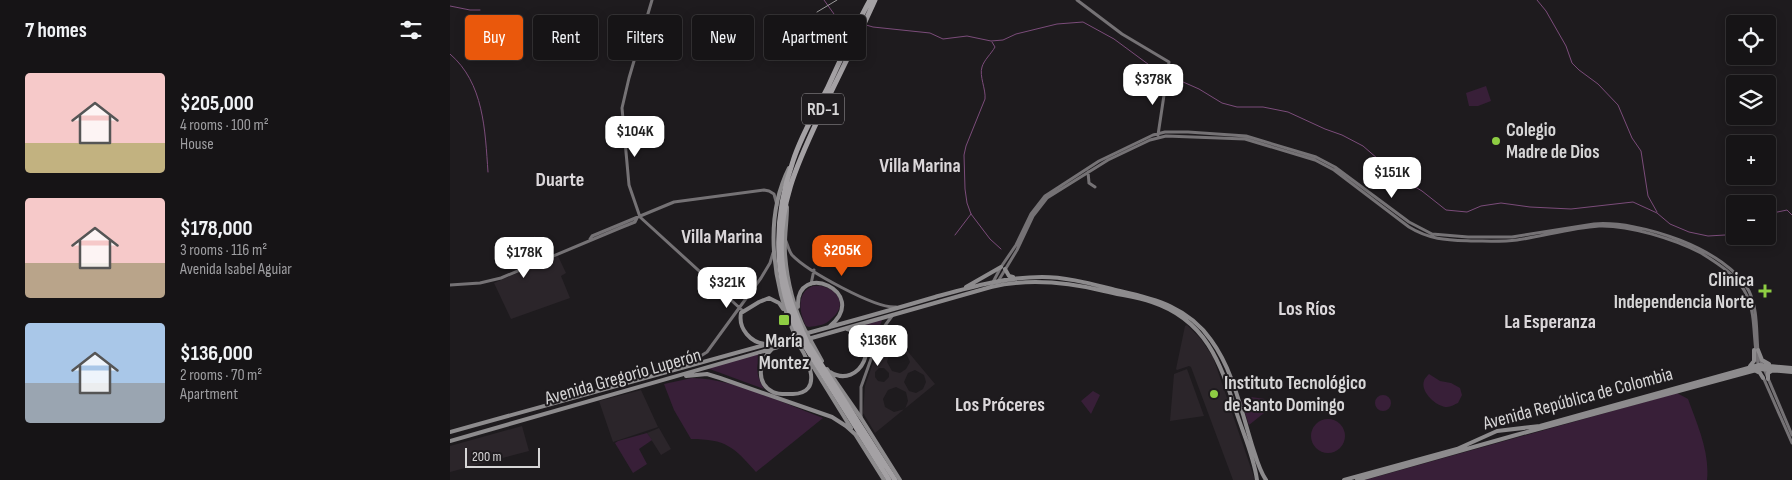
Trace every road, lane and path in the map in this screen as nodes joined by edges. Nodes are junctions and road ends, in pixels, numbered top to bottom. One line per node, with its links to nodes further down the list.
1 (652, 0): 15 (main road)
2 (869, 0): 5 (highway, RD-1)
3 (876, 0): 6 (highway, RD-1)
4 (1078, 0): 9 (main road)
5 (863, 15)
6 (865, 15)
7 (842, 60): 10 (highway, RD-1)
8 (844, 60): 13 (highway, RD-1)
9 (1158, 136): 11 (main road); 18 (main road); 41 (main road)
10 (793, 159): 14 (main road); 24 (highway, RD-1)
11 (1088, 172): 12 (main road); 18 (main road)
12 (1095, 187)
13 (788, 195): 16 (main road); 24 (highway, RD-1)
14 (777, 206): 15 (main road); 17 (main road)
15 (639, 218): 27 (main road); 31 (main road)
16 (786, 241): 20 (main road); 29 (main road)
17 (774, 245): 31 (main road); 33 (main road)
18 (1017, 246): 19 (main road)
19 (1003, 268): 22 (main road); 26 (main road); 28 (main road)
20 (814, 270): 21 (main road); 25 (main road)
21 (822, 275): 23 (main road); 30 (main road)
22 (1015, 278): 26 (main road); 65 (main road)
23 (820, 283): 25 (main road); 35 (main road)
24 (784, 284): 29 (highway); 37 (highway, RD-1)
25 (811, 284): 34 (main road)
26 (994, 284): 28 (main road); 32 (main road, Avenida Gregorio Luperón); 70 (main road)
27 (450, 285)
28 (959, 290): 30 (main road)
29 (794, 300): 34 (main road)
30 (902, 306): 35 (main road)
31 (741, 309): 33 (main road); 39 (main road); 50 (main road)
32 (895, 313): 36 (main road, Avenida Gregorio Luperón); 44 (main road)
33 (786, 314): 37 (main road)
34 (799, 315): 37 (main road)
35 (828, 328): 37 (main road)
36 (840, 330): 38 (main road, Avenida Gregorio Luperón); 43 (main road)
37 (800, 334): 38 (highway, RD-1, bridge); 39 (main road, Avenida Gregorio Luperón)
38 (805, 342): 40 (main road, Avenida Gregorio Luperón); 42 (main road); 46 (main road); 67 (highway, RD-1); 68 (highway, RD-1)
39 (768, 344): 50 (main road, Avenida Gregorio Luperón)
40 (774, 348): 42 (main road); 54 (main road, Avenida Gregorio Luperón)
41 (1756, 350): 45 (main road); 47 (main road); 48 (main road)
42 (808, 360): 59 (main road)
43 (863, 363): 44 (main road); 46 (main road)
44 (868, 366): 55 (main road)
45 (1761, 367): 47 (main road, Avenida República de Colombia); 48 (main road, Avenida República de Colombia); 51 (main road, Avenida República de Colombia); 53 (main road)
46 (827, 368): 55 (main road)
47 (1748, 368): 56 (main road, Avenida República de Colombia)
48 (1774, 368): 49 (main road, Avenida República de Colombia); 52 (main road, Avenida República de Colombia); 53 (main road)
49 (1792, 368)
50 (679, 369): 57 (main road, Avenida Gregorio Luperón)
51 (1754, 371): 53 (main road); 61 (main road, Avenida República de Colombia)
52 (1792, 372)
53 (1766, 378): 60 (main road); 63 (main road)
54 (664, 380): 59 (main road); 62 (main road, Avenida Gregorio Luperón)
55 (861, 418): 69 (main road)
56 (1500, 430): 58 (main road, Avenida República de Colombia); 61 (main road)
57 (450, 432)
58 (1490, 434): 64 (main road); 71 (main road, Avenida República de Colombia)
59 (856, 435): 66 (main road)
60 (1792, 435)
61 (1503, 438): 64 (main road, Avenida República de Colombia)
62 (450, 441)
63 (1792, 443)
64 (1489, 444): 72 (main road, Avenida República de Colombia)
65 (1264, 479)
66 (884, 480)
67 (889, 480)
68 (895, 480)
69 (900, 480)
70 (1257, 480)
71 (1344, 480)
72 (1357, 480)

